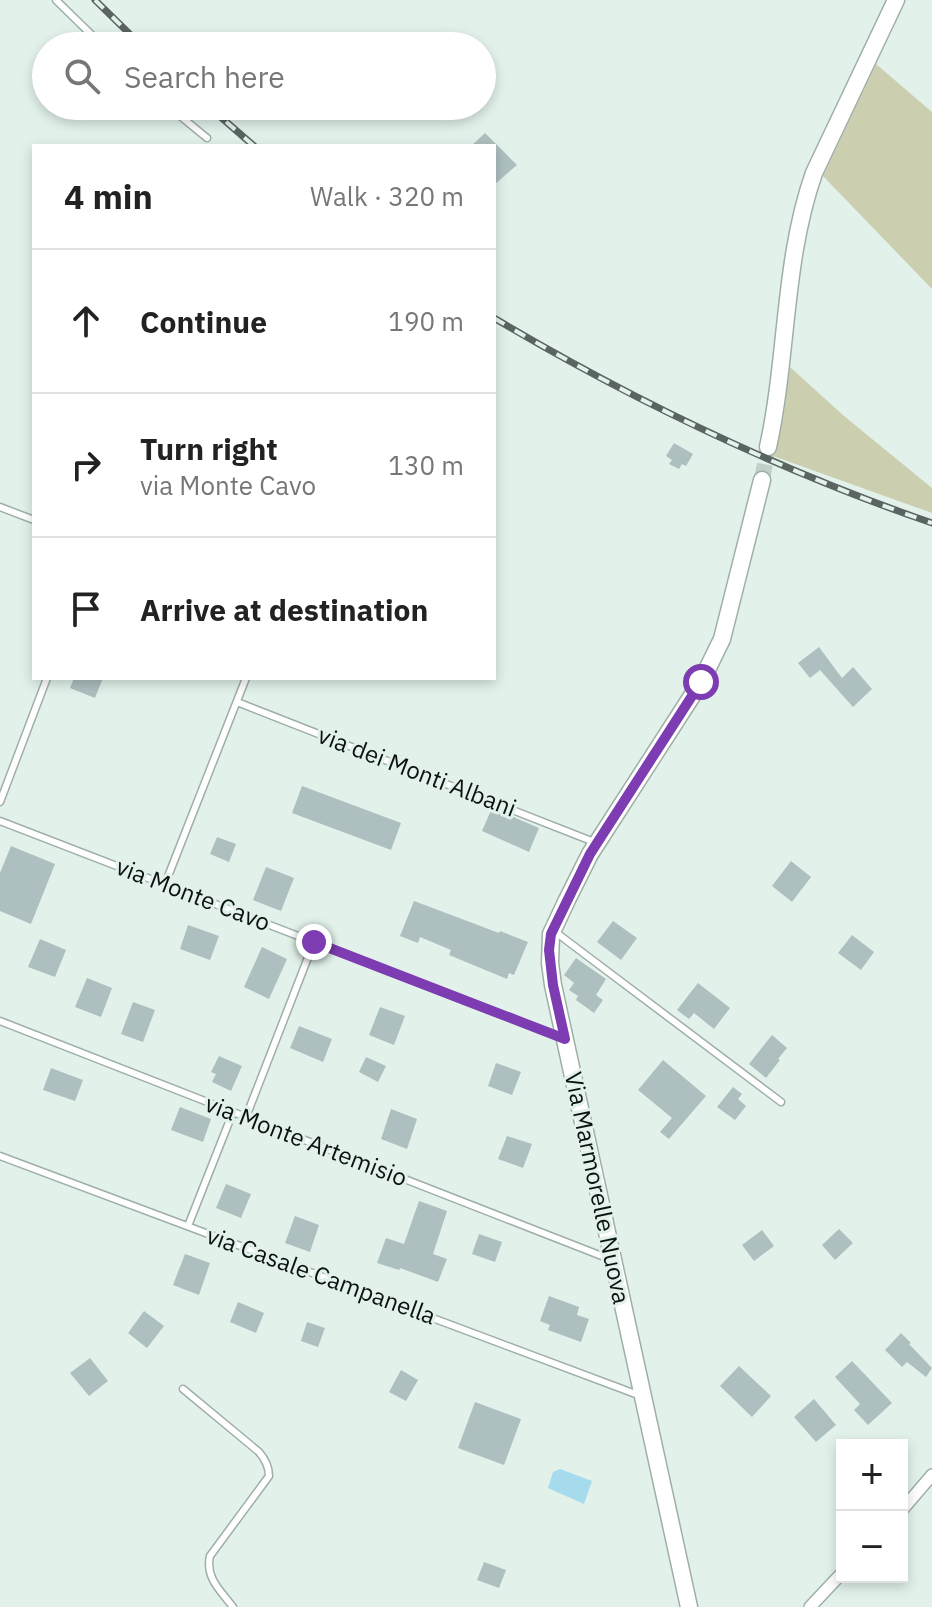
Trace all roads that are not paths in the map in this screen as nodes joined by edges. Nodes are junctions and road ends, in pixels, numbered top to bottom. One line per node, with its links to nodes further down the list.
1 (56, 0): 3 (lane)
2 (896, 0): 6 (street)
3 (89, 32)
4 (185, 120): 5 (lane)
5 (207, 138)
6 (768, 447)
7 (762, 480): 15 (street, Via Marmorelle Nuova)
8 (0, 507): 9 (lane)
9 (32, 519)
10 (46, 680): 13 (lane)
11 (245, 680): 12 (lane)
12 (237, 702): 15 (lane, via dei Monti Albani); 16 (lane)
13 (0, 802)
14 (0, 821): 16 (lane, via Monte Cavo)
15 (597, 843): 17 (street, Via Marmorelle Nuova)
16 (165, 884): 18 (lane, via Monte Cavo)
17 (553, 930): 20 (street, Via Marmorelle Nuova); 21 (lane)
18 (314, 942): 20 (lane, via Monte Cavo); 23 (lane)
19 (0, 1021): 22 (lane, via Monte Artemisio)
20 (565, 1039): 26 (street, Via Marmorelle Nuova)
21 (781, 1102)
22 (233, 1112): 23 (lane, via Monte Artemisio); 25 (lane)
23 (246, 1117): 26 (lane, via Monte Artemisio)
24 (0, 1156): 25 (lane, via Casale Campanella)
25 (188, 1226): 28 (lane, via Casale Campanella)
26 (612, 1260): 28 (street, Via Marmorelle Nuova)
27 (183, 1389): 32 (lane)
28 (642, 1396): 33 (street, Via Marmorelle Nuova)
29 (932, 1475): 30 (street)
30 (908, 1503)
31 (836, 1579): 34 (street)
32 (233, 1607)
33 (689, 1607)
34 (810, 1607)

